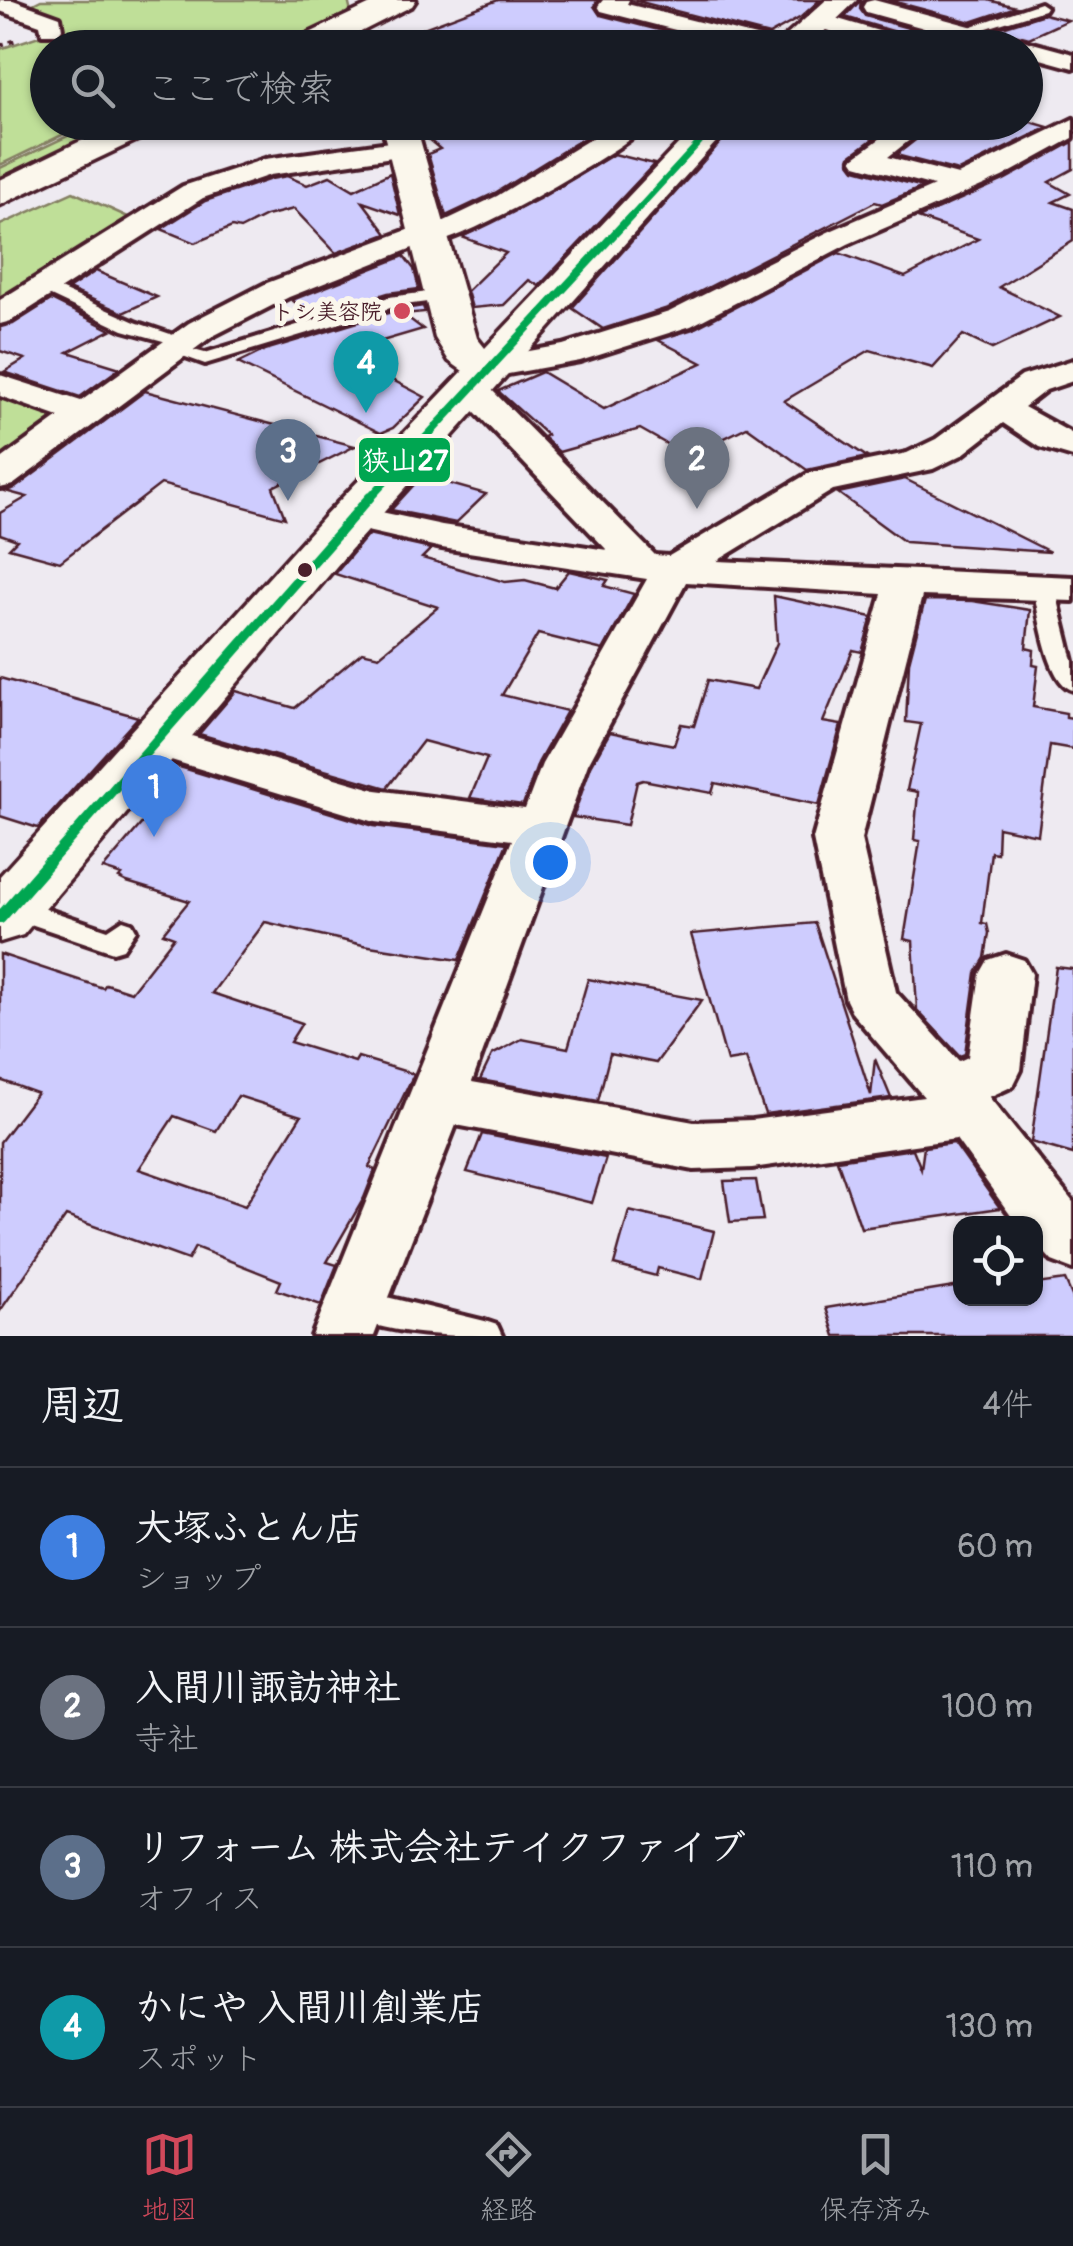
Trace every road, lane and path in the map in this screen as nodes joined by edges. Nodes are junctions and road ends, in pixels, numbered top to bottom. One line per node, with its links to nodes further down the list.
1 (402, 0): 6 (street)
2 (604, 2): 10 (street)
3 (15, 3): 8 (street)
4 (886, 3): 7 (street); 13 (street)
5 (1040, 7): 14 (lane)
6 (370, 8): 9 (street)
7 (829, 11): 11 (street); 12 (street)
8 (50, 29)
9 (334, 30)
10 (709, 30)
11 (808, 30)
12 (871, 30)
13 (961, 30)
14 (967, 30)
15 (1043, 53): 16 (street)
16 (1073, 61)
17 (1068, 135): 24 (street)
18 (111, 140): 25 (street)
19 (380, 140): 27 (street)
20 (402, 140): 26 (street)
21 (608, 140): 26 (street)
22 (701, 140): 32 (street)
23 (894, 140): 24 (street)
24 (962, 185): 32 (street)
25 (0, 194)
26 (429, 236): 28 (street); 30 (street)
27 (44, 287): 29 (street); 30 (lane)
28 (444, 295): 30 (lane); 32 (street)
29 (0, 314)
30 (180, 346): 35 (street)
31 (1073, 370): 34 (street)
32 (478, 377): 38 (street); 39 (street)
33 (0, 385): 35 (street)
34 (1002, 407): 36 (street); 39 (street)
35 (84, 414): 37 (street)
36 (1073, 446)
37 (0, 477)
38 (352, 517): 39 (street); 43 (street)
39 (659, 570): 40 (street); 44 (street)
40 (905, 584): 41 (street); 49 (street)
41 (1058, 589): 42 (lane)
42 (1073, 683)
43 (154, 740): 44 (street); 45 (street)
44 (539, 827): 48 (street)
45 (5, 912): 46 (lane)
46 (123, 930)
47 (1006, 974): 49 (street)
48 (438, 1099): 49 (street); 51 (street)
49 (959, 1102): 50 (street)
50 (1073, 1242)
51 (349, 1320): 52 (lane)
52 (486, 1336)

